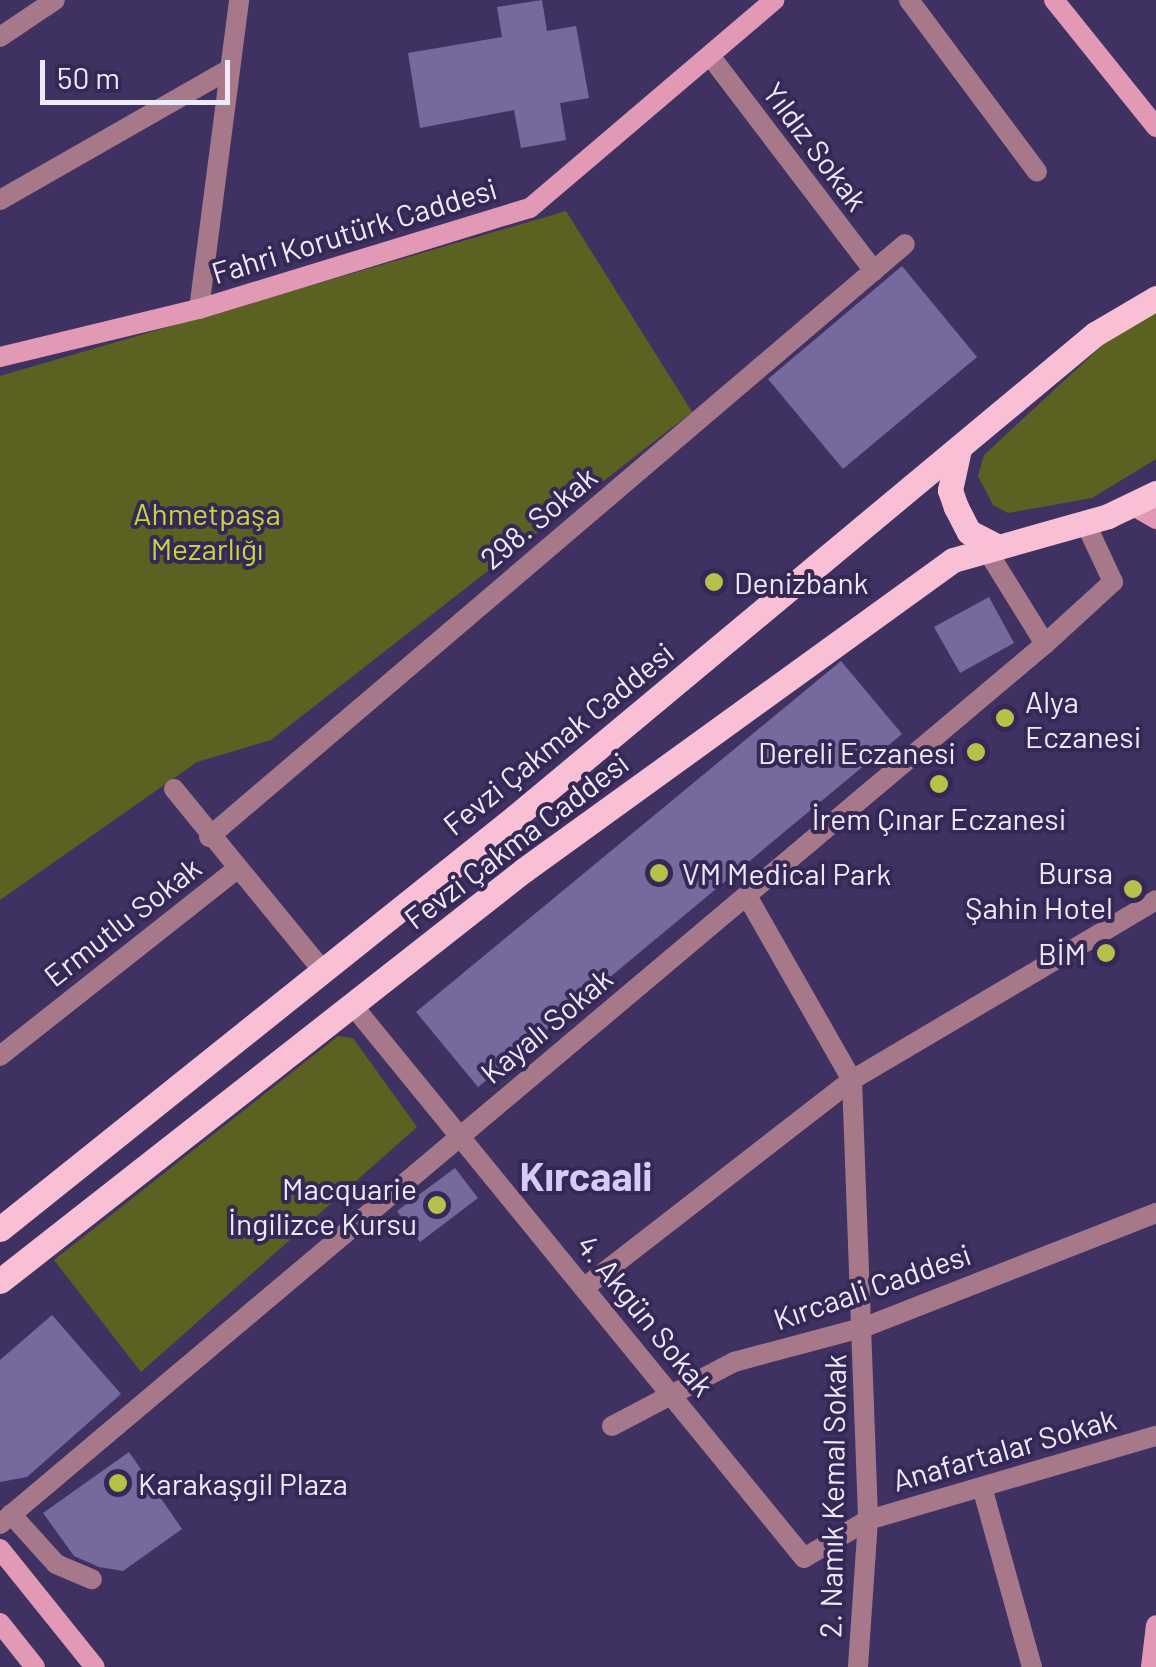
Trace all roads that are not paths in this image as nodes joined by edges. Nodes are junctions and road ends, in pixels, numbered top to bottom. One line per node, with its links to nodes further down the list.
1 (54, 0): 6 (street)
2 (240, 0): 8 (street)
3 (774, 0): 7 (street, Fahri Korutürk Caddesi)
4 (909, 0): 10 (street)
5 (1054, 0): 9 (street)
6 (0, 37)
7 (711, 57): 13 (street, Yıldız Sokak); 15 (street, Fahri Korutürk Caddesi)
8 (226, 71): 11 (street); 15 (street)
9 (1154, 122)
10 (1037, 172)
11 (0, 200)
12 (906, 244): 13 (street, 298. Sokak)
13 (874, 271): 24 (street, 298. Sokak)
14 (1156, 298): 17 (main road, Fevzi Çakmak Caddesi)
15 (199, 308): 16 (street, Fahri Korutürk Caddesi)
16 (0, 358)
17 (959, 449): 21 (main road); 28 (main road, Fevzi Çakmak Caddesi)
18 (1156, 493): 19 (main road)
19 (1108, 514): 20 (street); 21 (main road, Fevzi Çakma Caddesi); 22 (street, Kayalı Sokak)
20 (1156, 519)
21 (991, 548): 22 (street); 29 (main road, Fevzi Çakma Caddesi)
22 (1045, 644): 26 (street, Kayalı Sokak)
23 (174, 789): 24 (street)
24 (209, 837): 25 (street)
25 (234, 870): 28 (street); 30 (street, Ermutlu Sokak)
26 (747, 896): 31 (street); 32 (street, Kayalı Sokak)
27 (1156, 900): 31 (street)
28 (324, 972): 34 (main road, Fevzi Çakmak Caddesi)
29 (354, 1008): 32 (street, 4. Akgün Sokak); 35 (main road, Fevzi Çakma Caddesi)
30 (0, 1056)
31 (852, 1080): 36 (street); 37 (street, 2. Namık Kemal Sokak)
32 (460, 1136): 36 (street, 4. Akgün Sokak); 42 (street, Kayalı Sokak)
33 (1156, 1214): 37 (street, Kırcaali Caddesi)
34 (0, 1228)
35 (0, 1281)
36 (585, 1286): 38 (street, 4. Akgün Sokak)
37 (865, 1327): 38 (street, Kırcaali Caddesi); 43 (street, 2. Namık Kemal Sokak)
38 (669, 1391): 39 (street, Kırcaali Caddesi); 43 (street, 4. Akgün Sokak)
39 (612, 1426)
40 (1156, 1436): 41 (street, Anafartalar Sokak)
41 (982, 1486): 43 (street, Anafartalar Sokak); 51 (street)
42 (6, 1519): 45 (street)
43 (868, 1520): 50 (street, 2. Namık Kemal Sokak)
44 (0, 1550): 49 (street)
45 (92, 1580)
46 (0, 1623): 48 (street)
47 (1156, 1626): 52 (street)
48 (35, 1667)
49 (95, 1667)
50 (858, 1667)
51 (1032, 1667)
52 (1151, 1667)

